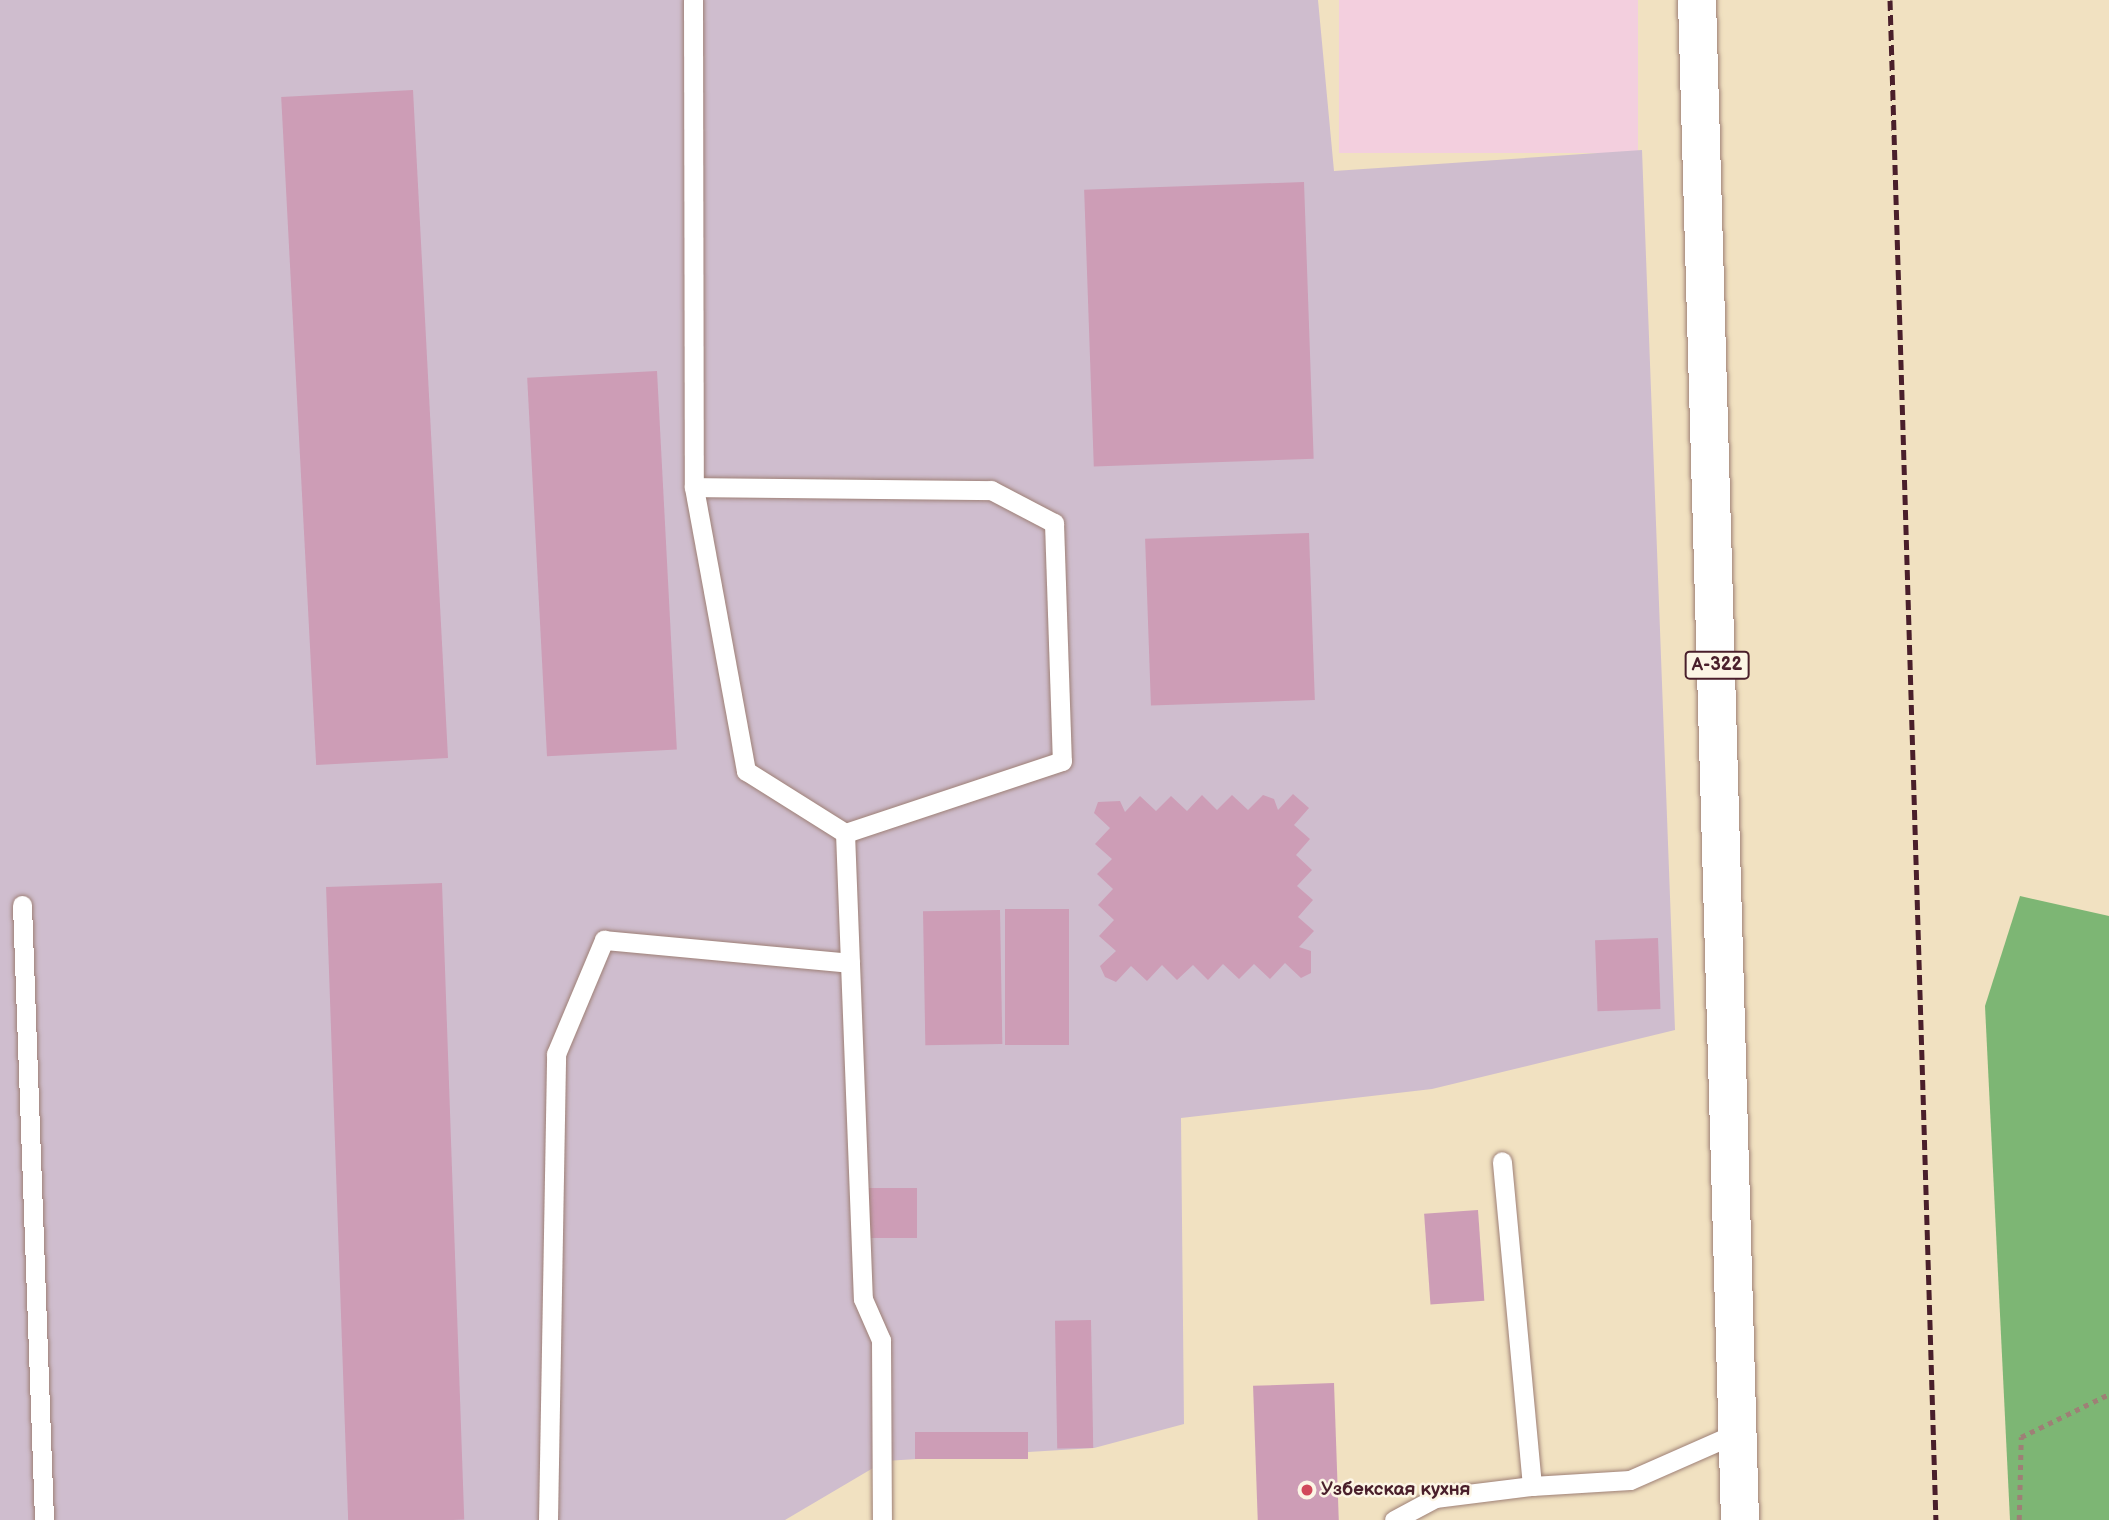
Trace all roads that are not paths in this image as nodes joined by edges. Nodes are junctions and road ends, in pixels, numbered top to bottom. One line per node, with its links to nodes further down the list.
1 (693, 0): 3 (lane)
2 (1698, 0): 8 (highway, А-322)
3 (694, 487): 4 (lane); 4 (lane)
4 (845, 833): 6 (lane)
5 (22, 905): 11 (lane)
6 (850, 963): 10 (lane); 12 (lane)
7 (1502, 1161): 9 (lane)
8 (1739, 1433): 9 (lane); 14 (highway)
9 (1532, 1486): 13 (lane)
10 (887, 1519)
11 (44, 1520)
12 (548, 1520)
13 (1394, 1520)
14 (1740, 1520)

